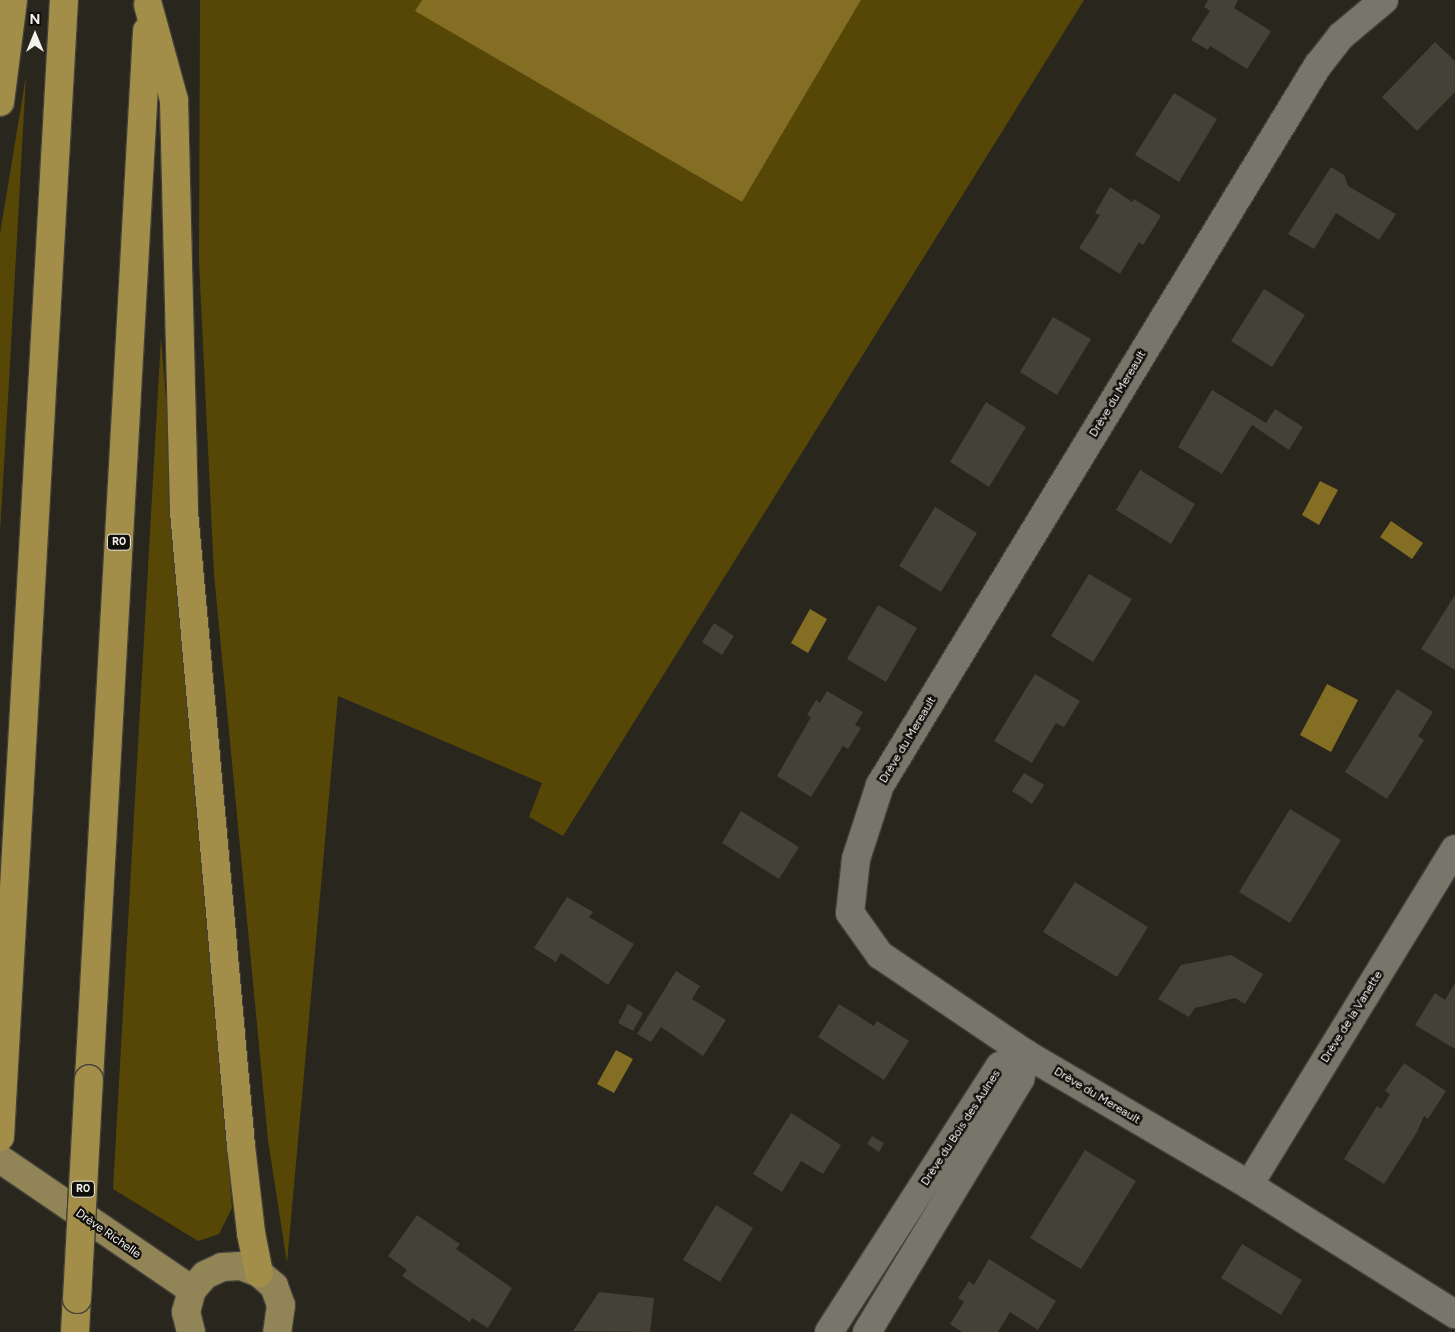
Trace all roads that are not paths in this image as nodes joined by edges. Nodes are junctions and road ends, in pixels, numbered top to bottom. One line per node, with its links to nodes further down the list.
1 (13, 0): 5 (highway)
2 (64, 0): 8 (highway)
3 (1384, 0): 7 (street, Drève du Mereault)
4 (148, 2): 11 (highway); 14 (highway, R0, bridge)
5 (0, 102)
6 (1455, 849): 10 (street, Drève de la Vanette)
7 (1026, 1054): 10 (street, Drève du Mereault); 17 (street, Drève du Bois des Aulnes); 18 (street, Drève du Bois des Aulnes)
8 (0, 1137)
9 (0, 1159): 12 (main road, Drève Richelle)
10 (1249, 1185): 13 (street, Drève du Mereault)
11 (259, 1273): 12 (main road); 16 (main road)
12 (192, 1290): 15 (main road)
13 (1455, 1314)
14 (76, 1332)
15 (190, 1332)
16 (277, 1332)
17 (829, 1332)
18 (867, 1332)

